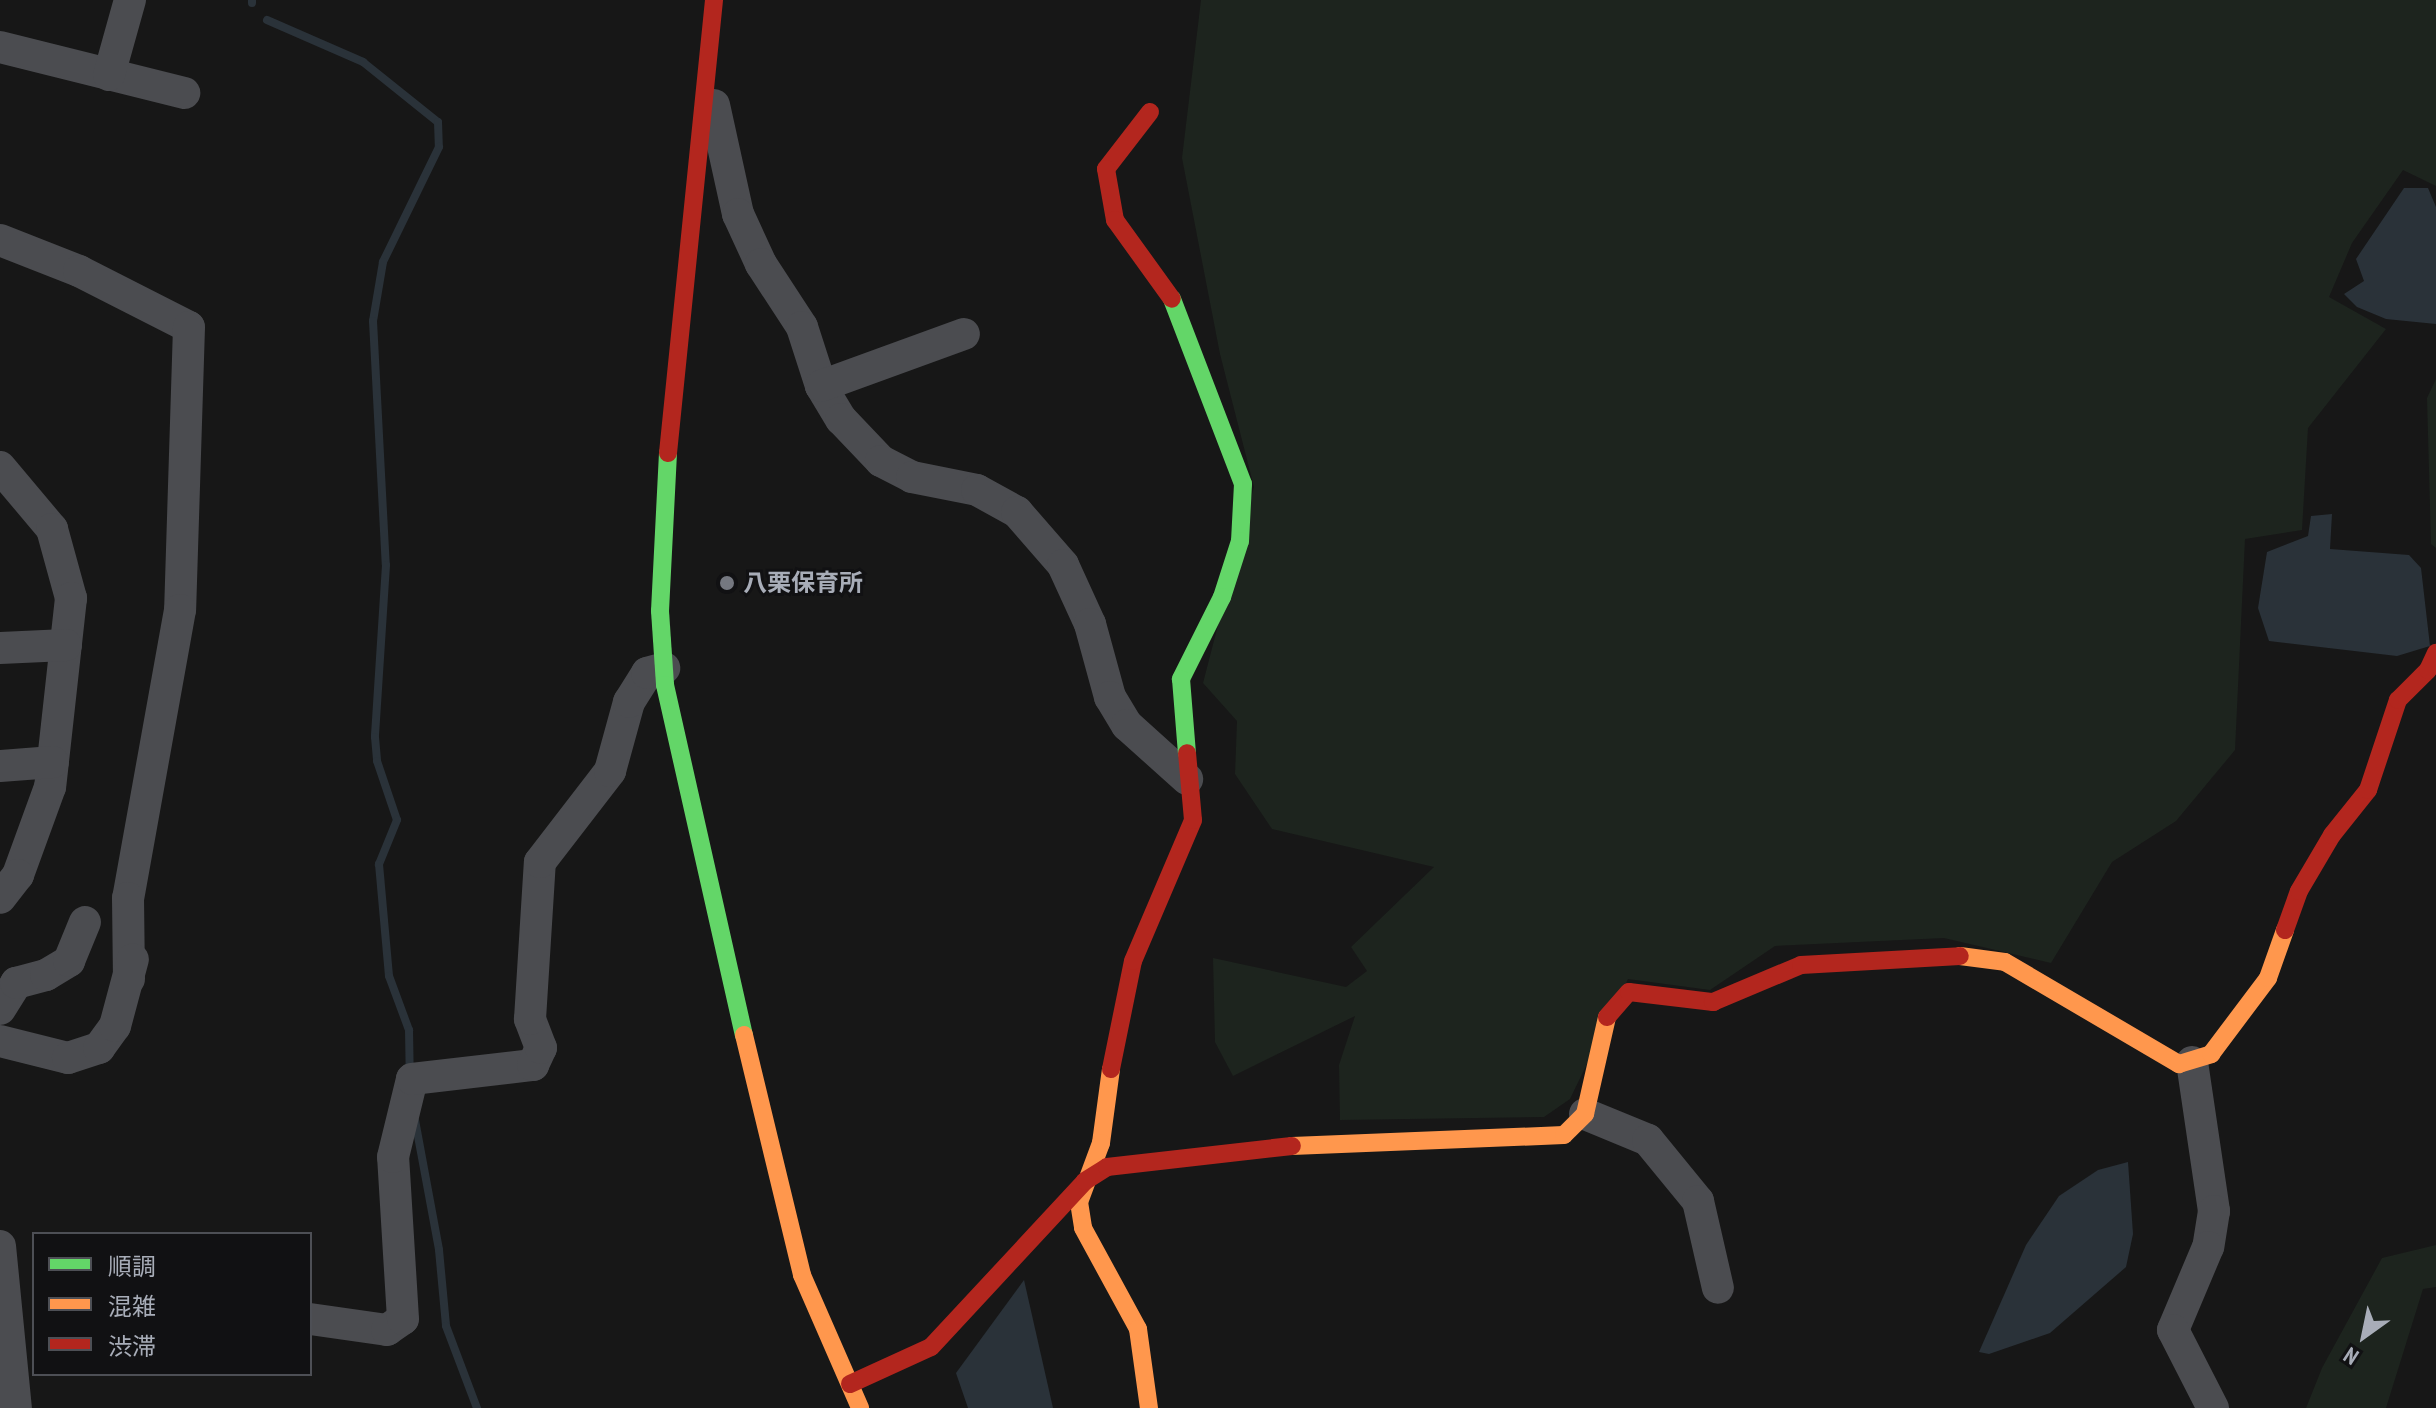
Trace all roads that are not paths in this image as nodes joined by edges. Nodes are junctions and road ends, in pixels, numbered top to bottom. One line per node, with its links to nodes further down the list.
1 (130, 0): 4 (street)
2 (714, 0): 5 (street)
3 (0, 47): 4 (street)
4 (109, 75): 6 (street)
5 (704, 80): 10 (street); 15 (street)
6 (184, 93)
7 (1150, 112): 18 (street)
8 (0, 240): 22 (street)
9 (964, 334): 10 (street)
10 (821, 386): 18 (street)
11 (0, 467): 12 (street)
12 (66, 645): 13 (street); 16 (street)
13 (0, 648)
14 (2436, 653): 25 (street)
15 (664, 668): 30 (street); 32 (street)
16 (53, 762): 17 (street); 20 (street)
17 (0, 766)
18 (1187, 779): 27 (street)
19 (158, 838): 22 (street)
20 (0, 898)
21 (85, 922): 23 (street)
22 (129, 979): 24 (street)
23 (0, 1009)
24 (0, 1041)
25 (2192, 1062): 26 (street); 36 (street)
26 (1585, 1114): 27 (street); 29 (street)
27 (1085, 1181): 32 (street); 35 (street)
28 (0, 1246): 31 (street)
29 (1718, 1288)
30 (312, 1319)
31 (23, 1334): 33 (street)
32 (850, 1384): 34 (street)
33 (16, 1408)
34 (860, 1408)
35 (1149, 1408)
36 (2213, 1408)

